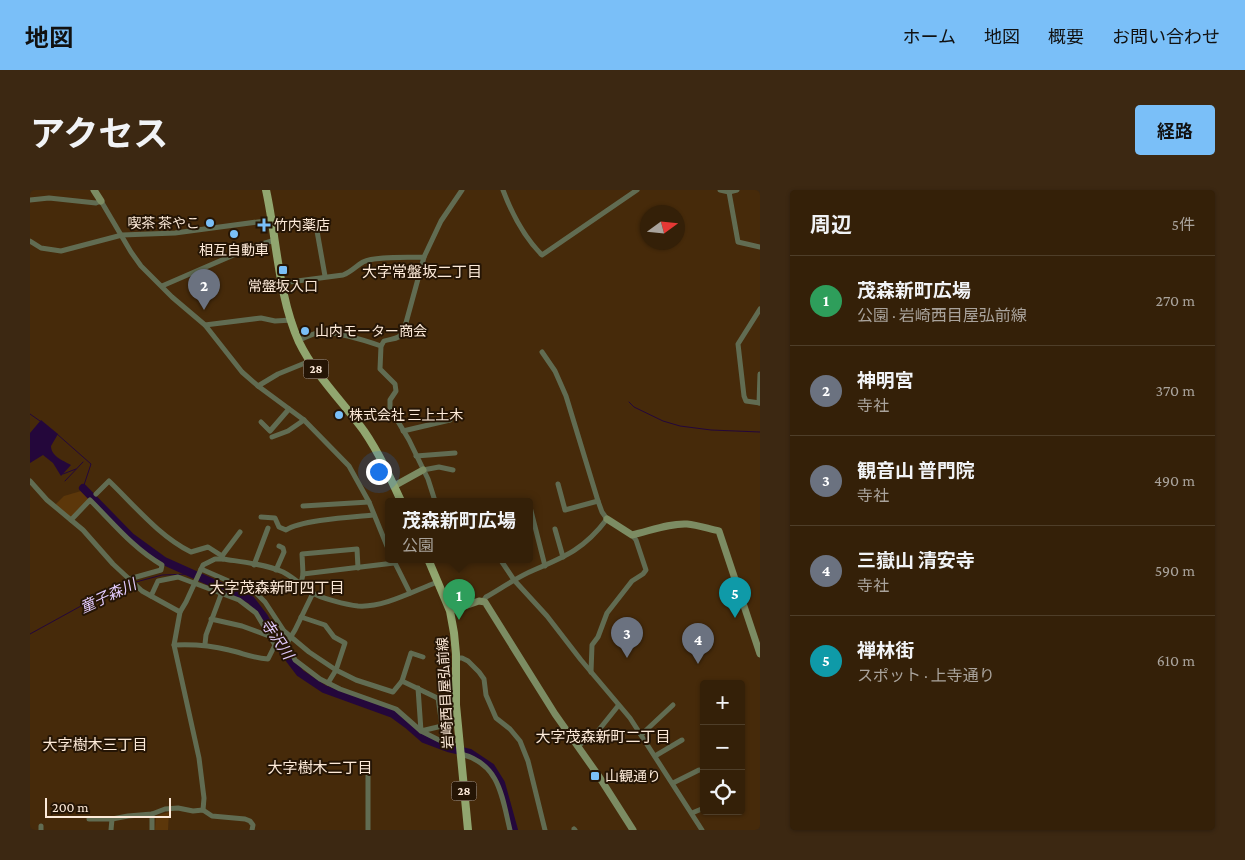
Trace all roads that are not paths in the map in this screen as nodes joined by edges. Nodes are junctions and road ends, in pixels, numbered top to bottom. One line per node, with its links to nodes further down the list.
1 (94, 190): 10 (street)
2 (266, 190): 11 (main road, 28)
3 (462, 190): 17 (street)
4 (504, 190): 5 (street)
5 (637, 190)
6 (720, 190): 8 (street)
7 (737, 190): 8 (street)
8 (730, 192): 16 (street)
9 (30, 200): 10 (street)
10 (101, 201): 13 (street)
11 (272, 220): 13 (street); 14 (main road, 28)
12 (317, 231): 18 (street)
13 (122, 235): 15 (street); 20 (street)
14 (275, 240): 19 (main road, 28); 20 (street)
15 (30, 241)
16 (760, 247)
17 (424, 256): 18 (street); 25 (street)
18 (325, 276): 19 (street)
19 (282, 283): 22 (main road, 28)
20 (162, 286): 23 (street)
21 (760, 309): 30 (street)
22 (292, 320): 23 (street); 24 (main road, 28)
23 (205, 324): 29 (street)
24 (299, 340): 25 (street); 27 (main road, 28)
25 (381, 346): 35 (street)
26 (542, 352): 47 (street)
27 (310, 361): 29 (street); 43 (main road, 28)
28 (760, 374): 30 (street)
29 (258, 386): 31 (street)
30 (760, 403)
31 (289, 409): 32 (street); 34 (street)
32 (304, 420): 36 (street); 48 (street)
33 (450, 420): 35 (street)
34 (262, 422)
35 (404, 432): 38 (street)
36 (272, 437)
37 (455, 453): 38 (street)
38 (416, 456): 39 (street)
39 (423, 470): 40 (street); 43 (street); 46 (street)
40 (453, 470)
41 (30, 481): 53 (street)
42 (558, 484): 47 (street)
43 (394, 486): 45 (main road, 28)
44 (96, 494): 62 (street)
45 (400, 498)
46 (434, 498)
47 (598, 501): 52 (street)
48 (369, 502): 49 (street); 50 (street)
49 (303, 506)
50 (373, 515): 51 (street); 59 (street)
51 (261, 516)
52 (607, 519): 58 (street); 61 (street)
53 (71, 520): 74 (street); 74 (street)
54 (533, 523): 68 (street)
55 (268, 528): 67 (street)
56 (555, 529): 61 (street)
57 (240, 532): 62 (street)
58 (632, 535): 93 (street); 97 (street)
59 (385, 542)
60 (279, 546): 71 (street)
61 (563, 557): 68 (street)
62 (222, 558): 67 (street); 70 (street)
63 (385, 563): 69 (street)
64 (395, 563): 80 (street)
65 (430, 563): 76 (main road, 岩崎西目屋弘前線 / 28)
66 (503, 563): 73 (street)
67 (254, 565): 71 (street)
68 (545, 566): 73 (street)
69 (358, 568): 72 (street); 72 (street)
70 (200, 570): 75 (street); 88 (street)
71 (276, 570): 77 (street)
72 (303, 574): 77 (street)
73 (514, 580): 82 (street); 97 (street)
74 (132, 581): 81 (street)
75 (195, 581): 78 (street); 81 (street); 83 (street)
76 (438, 582): 80 (street); 84 (main road, 岩崎西目屋弘前線 / 28)
77 (301, 584): 79 (street)
78 (222, 592): 86 (street); 87 (street)
79 (313, 593): 80 (street); 85 (street)
80 (410, 593)
81 (151, 596): 83 (street)
82 (483, 601): 84 (street); 108 (street)
83 (180, 612): 91 (street)
84 (450, 612): 95 (main road, 岩崎西目屋弘前線 / 28)
85 (301, 617): 88 (street); 96 (street)
86 (211, 619): 87 (street); 90 (street)
87 (270, 636): 92 (street)
88 (291, 637): 89 (street); 96 (street)
89 (286, 643): 92 (street); 99 (street)
90 (205, 644): 91 (street); 92 (street)
91 (174, 645): 114 (street)
92 (276, 645)
93 (760, 654)
94 (423, 657): 98 (street)
95 (456, 658): 102 (main road, 岩崎西目屋弘前線 / 28); 126 (street)
96 (336, 670): 98 (street); 99 (street)
97 (591, 673): 104 (street)
98 (402, 681): 100 (street)
99 (328, 683): 105 (street)
100 (418, 688): 101 (street); 105 (street)
101 (438, 698): 102 (street); 105 (street)
102 (456, 704): 109 (main road, 岩崎西目屋弘前線 / 28)
103 (673, 705): 106 (street)
104 (618, 706): 106 (street); 108 (street)
105 (420, 731): 109 (street)
106 (641, 735): 110 (street)
107 (682, 740): 110 (street)
108 (578, 746): 127 (street)
109 (460, 749): 124 (main road, 岩崎西目屋弘前線 / 28); 125 (street)
110 (655, 756): 113 (street)
111 (368, 765): 123 (street)
112 (698, 770): 113 (street)
113 (673, 783): 116 (street)
114 (203, 810): 117 (street); 122 (street)
115 (700, 810): 116 (street)
116 (692, 813): 128 (street)
117 (152, 814): 119 (street); 121 (street)
118 (89, 819): 119 (street)
119 (112, 819): 120 (street)
120 (111, 830)
121 (152, 830)
122 (252, 830)
123 (368, 830)
124 (468, 830)
125 (510, 830)
126 (545, 830)
127 (633, 830)
128 (702, 830)

